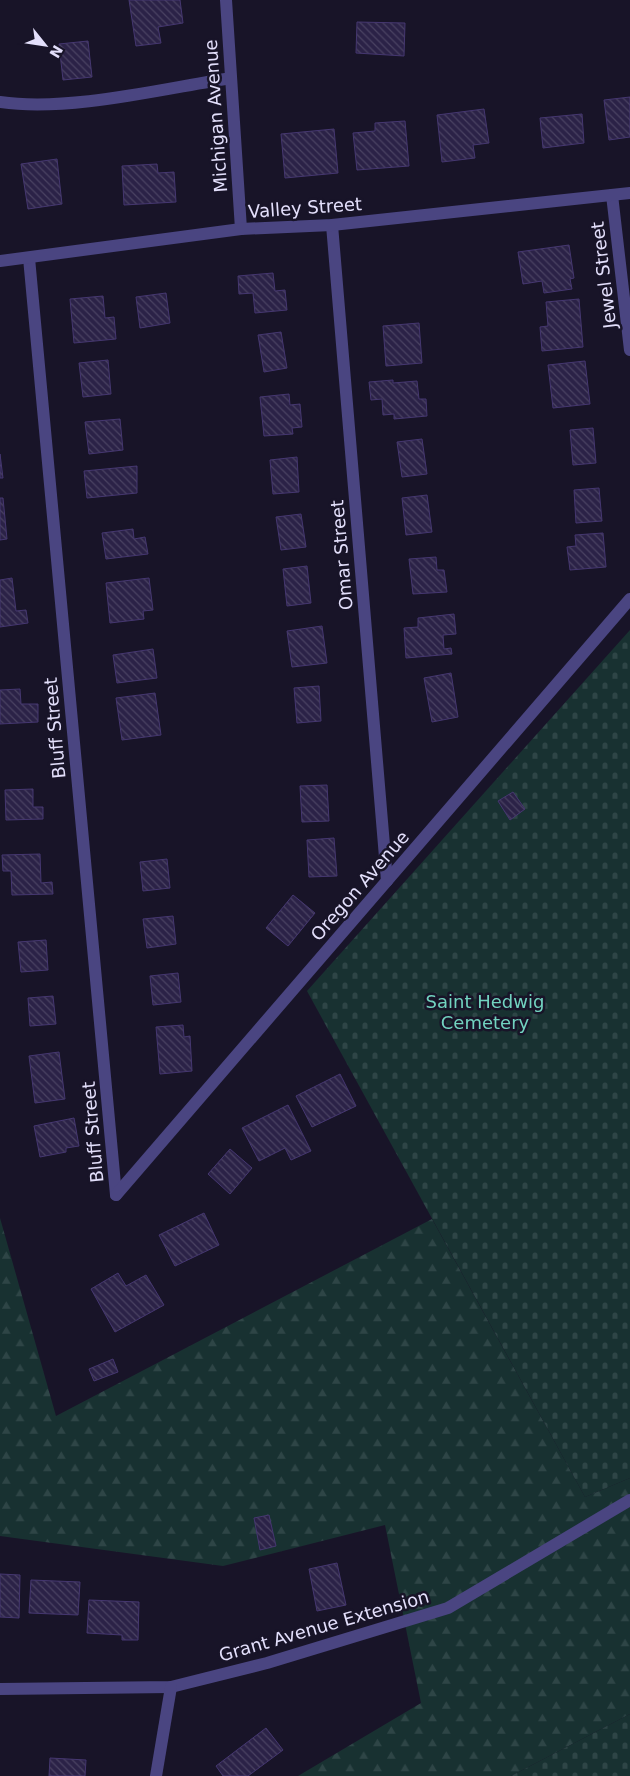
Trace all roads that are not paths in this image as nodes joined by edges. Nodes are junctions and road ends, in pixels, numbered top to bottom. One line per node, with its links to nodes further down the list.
1 (226, 0): 2 (street, Michigan Avenue)
2 (231, 78): 3 (street); 7 (street, Michigan Avenue)
3 (0, 102)
4 (630, 193): 5 (street, Valley Street)
5 (612, 195): 6 (street, Valley Street); 10 (street, Jewel Street)
6 (332, 225): 7 (street, Valley Street); 12 (street, Omar Street)
7 (241, 229): 8 (street, Valley Street)
8 (29, 258): 9 (street, Valley Street); 13 (street, Bluff Street)
9 (0, 261)
10 (630, 350)
11 (630, 599): 12 (street, Oregon Avenue)
12 (387, 881): 13 (street, Oregon Avenue)
13 (116, 1195)
14 (630, 1500): 15 (street, Grant Avenue Extension)
15 (170, 1687): 16 (street, Grant Avenue Extension); 17 (street)
16 (0, 1689)
17 (156, 1776)

